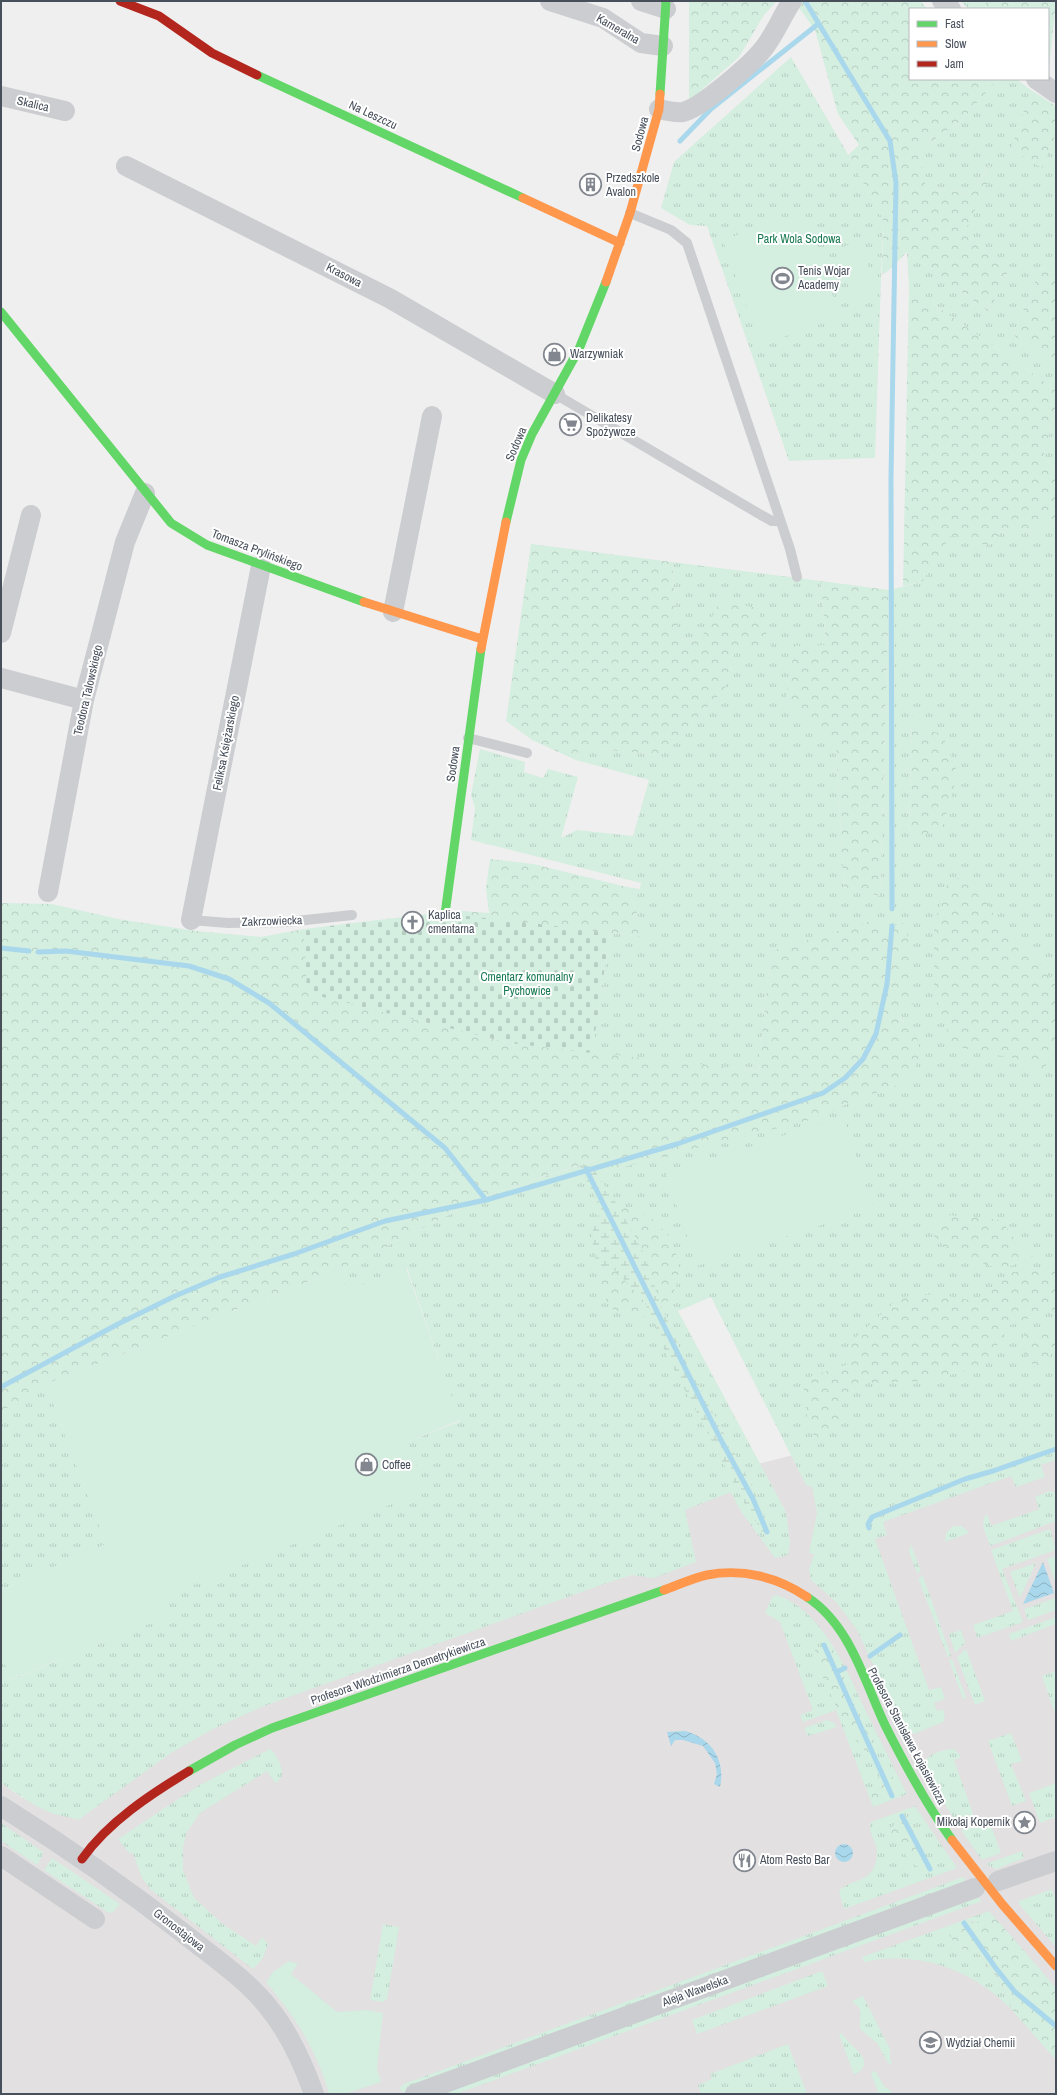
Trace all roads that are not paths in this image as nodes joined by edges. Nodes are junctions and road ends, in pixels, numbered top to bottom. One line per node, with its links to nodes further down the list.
1 (120, 1): 14 (street, Na Leszczu)
2 (550, 1): 6 (street, Kameralna)
3 (641, 1): 5 (street)
4 (792, 1): 10 (street)
5 (666, 5): 6 (street, Sodowa)
6 (663, 46): 10 (street, Sodowa)
7 (1037, 80): 8 (street)
8 (1056, 93)
9 (3, 101): 11 (street, Skalica)
10 (659, 110): 13 (street, Sodowa)
11 (65, 111)
12 (126, 166): 16 (street, Krasowa)
13 (630, 213): 14 (street, Sodowa); 20 (lane)
14 (620, 243): 16 (street, Sodowa)
15 (1, 312): 18 (street, Tomasza Prylińskiego)
16 (556, 394): 20 (lane); 25 (street, Sodowa)
17 (432, 416): 23 (street)
18 (145, 493): 21 (street, Tomasza Prylińskiego); 27 (street, Teodora Talowskiego)
19 (31, 515): 24 (street)
20 (780, 521): 22 (lane)
21 (261, 566): 23 (street, Tomasza Prylińskiego); 33 (street, Feliksa Księżarskiego)
22 (797, 577)
23 (393, 612): 25 (street, Tomasza Prylińskiego)
24 (1, 633)
25 (482, 639): 28 (street, Sodowa)
26 (1, 678): 27 (street)
27 (84, 700): 30 (street, Teodora Talowskiego)
28 (468, 738): 29 (lane); 31 (street, Sodowa)
29 (527, 753)
30 (48, 892)
31 (444, 914)
32 (352, 915): 33 (lane, Zakrzowiecka)
33 (192, 920)
34 (755, 1574): 37 (street, Profesora Włodzimierza Demetrykiewicza); 42 (street, Profesora Stanisława Łojasiewicza)
35 (1, 1806): 37 (street, Gronostajowa)
36 (1, 1856): 41 (street)
37 (82, 1859): 43 (street, Gronostajowa)
38 (1056, 1861): 39 (street)
39 (998, 1881)
40 (975, 1888): 44 (street, Aleja Wawelska)
41 (95, 1919)
42 (1056, 1966)
43 (314, 2094)
44 (415, 2094)

